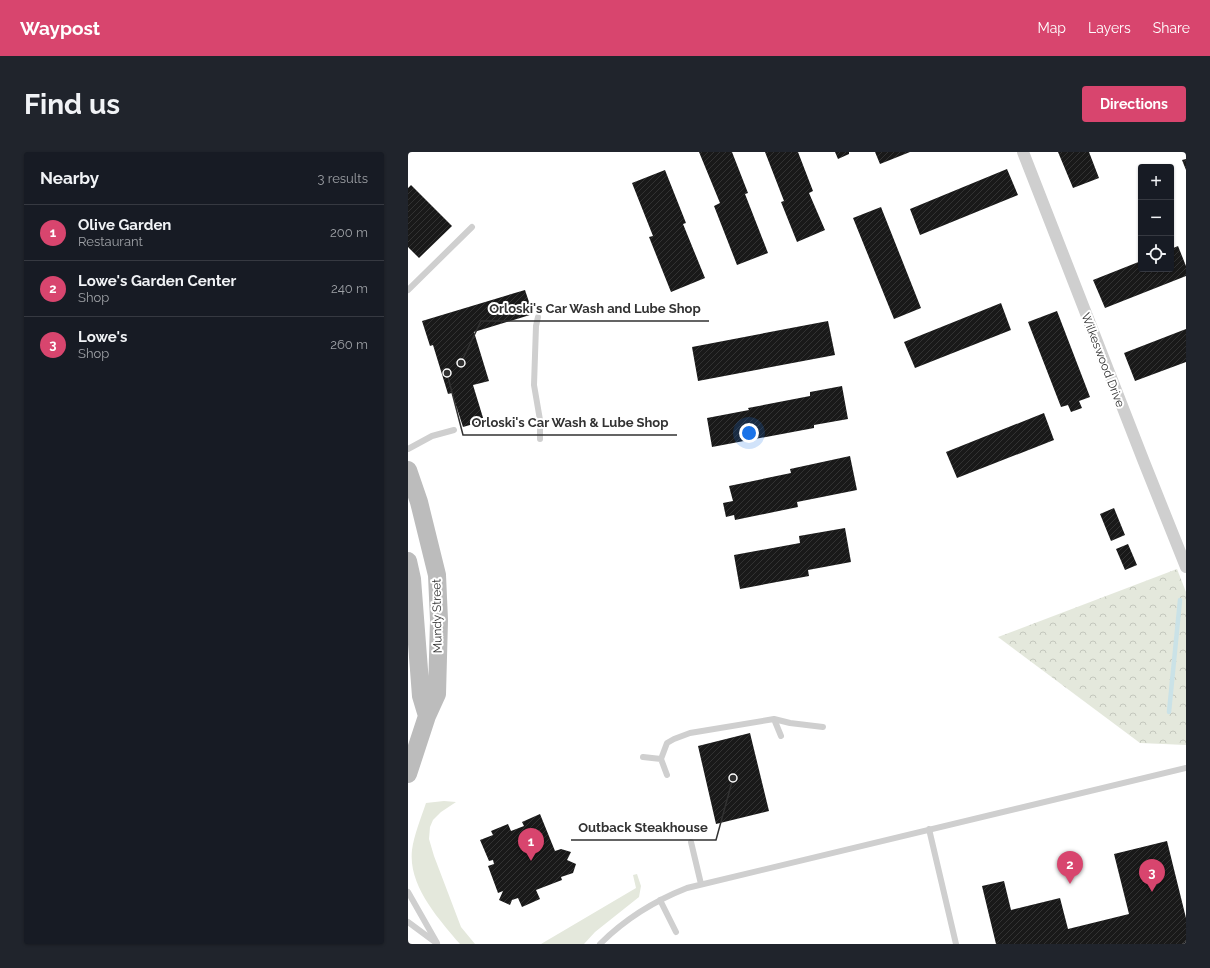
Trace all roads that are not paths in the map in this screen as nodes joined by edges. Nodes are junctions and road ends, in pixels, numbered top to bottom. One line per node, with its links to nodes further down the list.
1 (1023, 152): 10 (street, Wilkeswood Drive)
2 (472, 228): 3 (lane)
3 (408, 290)
4 (538, 317): 6 (lane)
5 (454, 430): 7 (lane)
6 (540, 439)
7 (408, 449)
8 (408, 470): 11 (main road, Mundy Street)
9 (408, 561): 11 (main road, Mundy Street)
10 (1186, 567)
11 (427, 716): 18 (main road, Mundy Street)
12 (774, 719): 13 (lane); 14 (lane); 16 (lane)
13 (823, 727)
14 (781, 736)
15 (643, 757): 16 (lane)
16 (661, 759): 19 (lane)
17 (1186, 768): 20 (lane)
18 (409, 771)
19 (667, 775)
20 (929, 829): 22 (lane); 29 (lane)
21 (691, 842): 22 (lane)
22 (700, 884): 24 (lane)
23 (408, 892): 27 (lane)
24 (660, 900): 26 (lane); 28 (lane)
25 (408, 922): 27 (lane)
26 (676, 932)
27 (437, 944)
28 (600, 944)
29 (956, 944)

